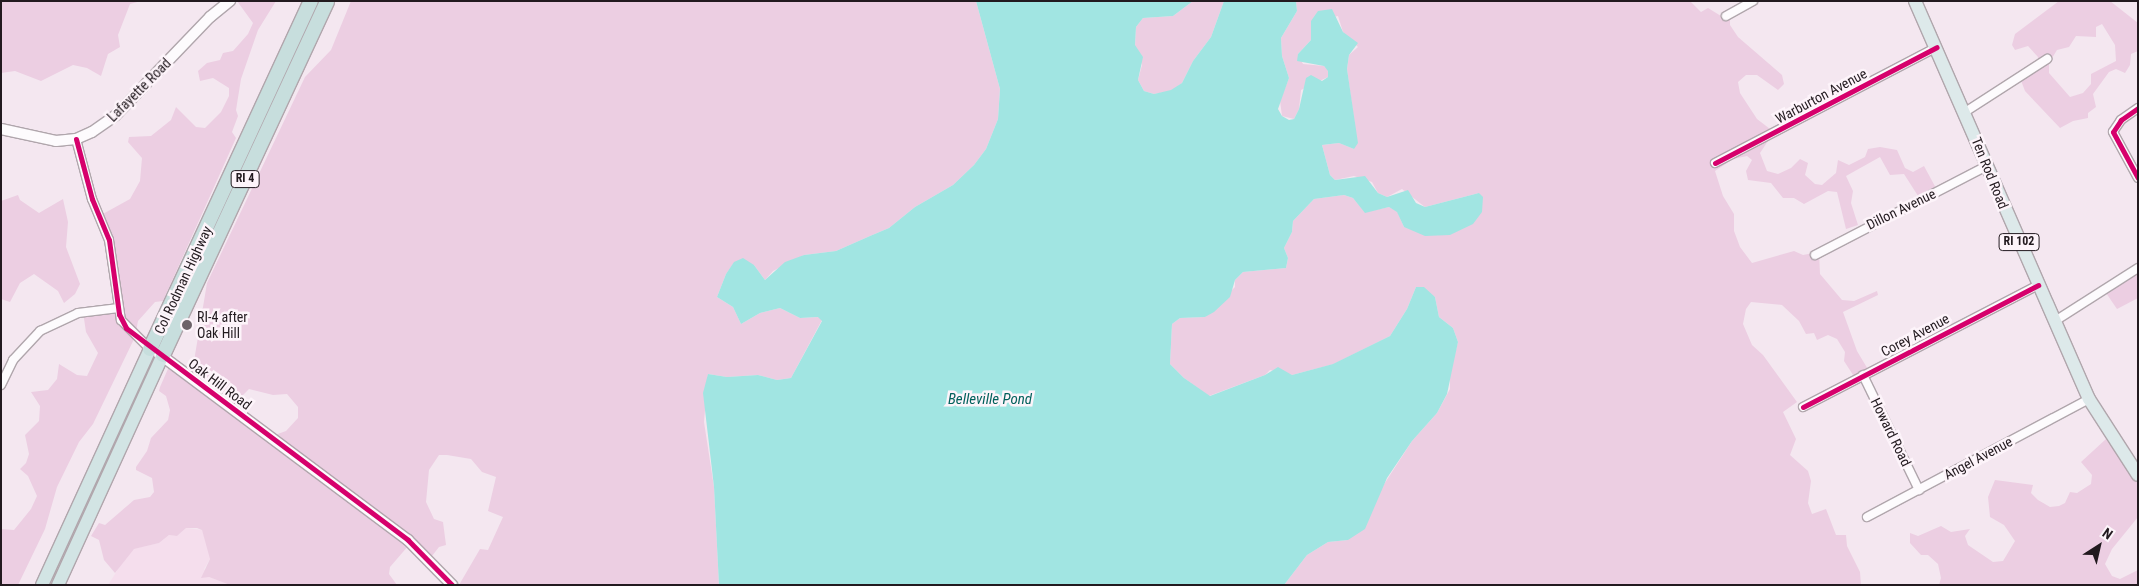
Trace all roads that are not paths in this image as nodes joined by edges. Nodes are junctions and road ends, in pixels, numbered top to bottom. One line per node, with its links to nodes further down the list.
1 (230, 1): 12 (street, Lafayette Road)
2 (311, 1): 21 (highway, Col Rodman Highway / RI 4)
3 (327, 1): 21 (highway, Col Rodman Highway / RI 4)
4 (1753, 1): 6 (street)
5 (1915, 1): 7 (main road, Ten Rod Road / RI 102)
6 (1726, 16)
7 (1937, 47): 10 (main road, Ten Rod Road / RI 102); 13 (street, Warburton Avenue)
8 (2047, 59): 10 (street)
9 (2138, 108): 15 (street)
10 (1966, 112): 14 (main road, Ten Rod Road / RI 102)
11 (1, 129): 12 (street, Lafayette Road)
12 (76, 139): 19 (street, Oak Hill Road)
13 (1715, 163)
14 (1987, 166): 16 (street, Dillon Avenue); 18 (main road, Ten Rod Road / RI 102)
15 (2138, 178)
16 (1815, 255)
17 (2138, 268): 20 (street)
18 (2038, 285): 20 (main road, Ten Rod Road / RI 102); 22 (street, Corey Avenue)
19 (118, 308): 21 (street, Oak Hill Road); 23 (street)
20 (2055, 321): 24 (main road, Ten Rod Road / RI 102)
21 (157, 352): 29 (highway, Col Rodman Highway / RI 4); 30 (highway, Col Rodman Highway / RI 4); 31 (street, Oak Hill Road)
22 (1863, 375): 25 (street, Corey Avenue); 27 (street, Howard Road)
23 (1, 385)
24 (2089, 399): 26 (main road, Ten Rod Road / RI 102); 27 (street, Angel Avenue)
25 (1803, 407)
26 (2138, 474)
27 (1919, 490): 28 (street, Angel Avenue)
28 (1867, 517)
29 (42, 585)
30 (58, 585)
31 (452, 585)

